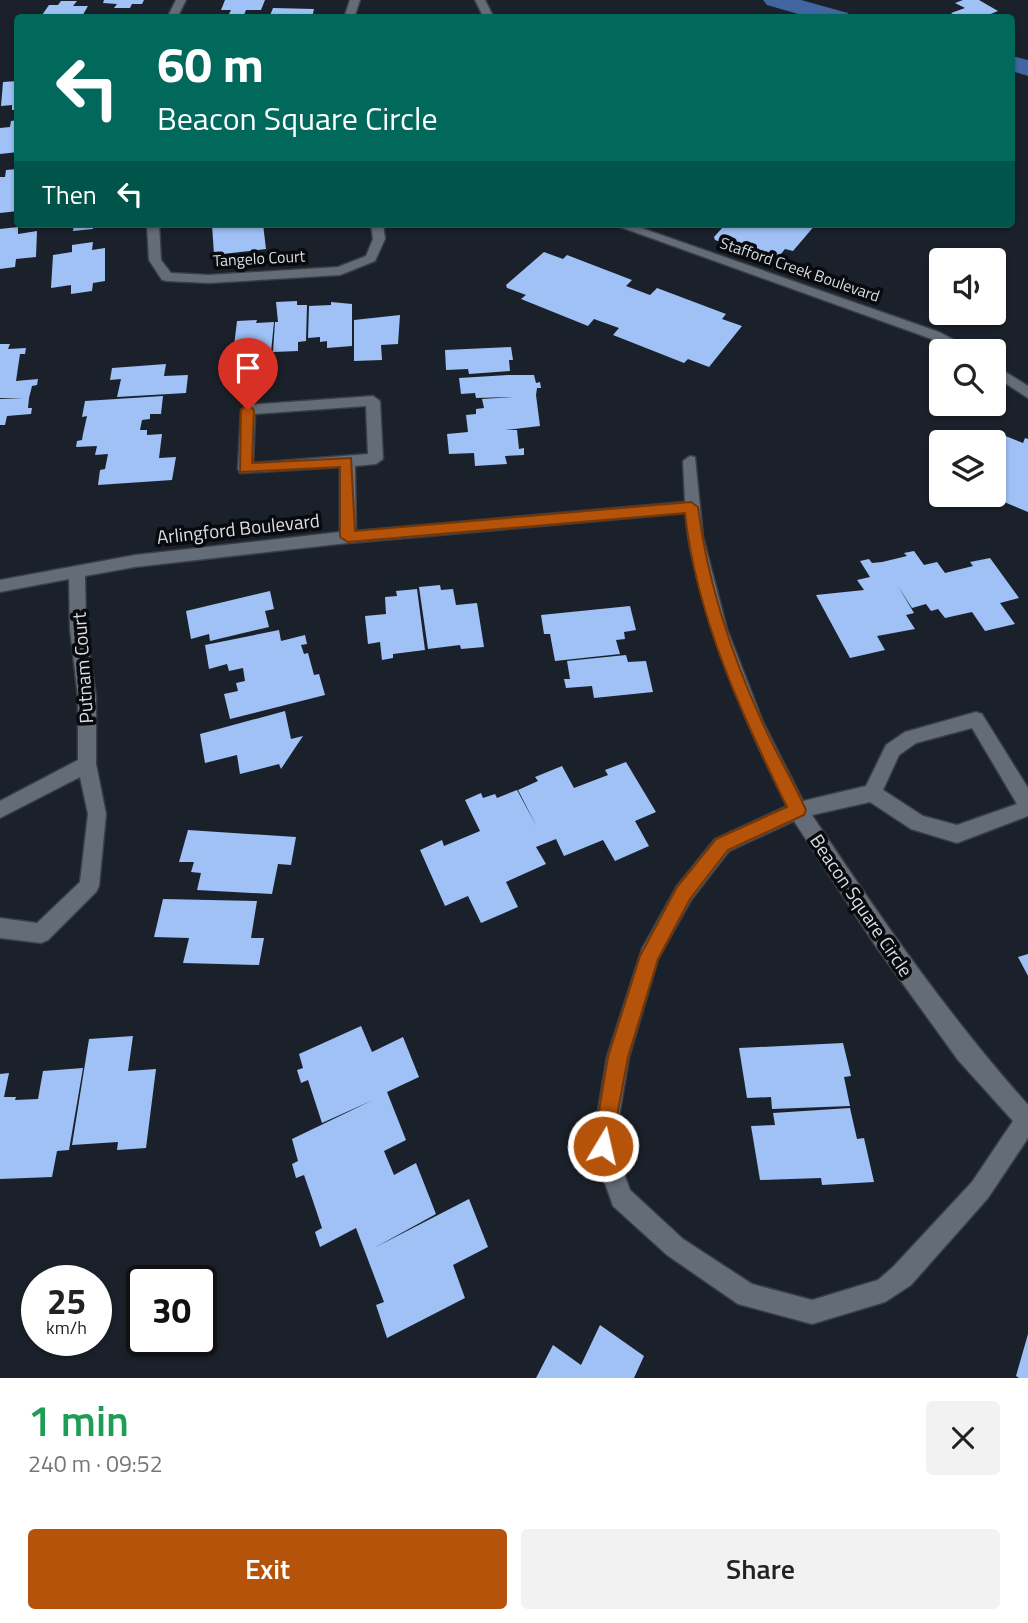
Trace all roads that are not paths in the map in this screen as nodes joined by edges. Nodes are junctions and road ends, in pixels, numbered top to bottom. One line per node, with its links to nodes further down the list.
1 (153, 228): 2 (street, Tangelo Court)
2 (378, 228)
3 (629, 228): 4 (street, Stafford Creek Boulevard)
4 (942, 339)
5 (1006, 377): 6 (street)
6 (1028, 393)
7 (347, 461): 7 (street); 10 (street)
8 (690, 461): 9 (street, Beacon Square Circle)
9 (691, 507): 10 (street, Arlingford Boulevard); 17 (street, Beacon Square Circle)
10 (348, 537): 11 (street, Arlingford Boulevard)
11 (77, 572): 12 (street, Arlingford Boulevard); 13 (street, Putnam Court)
12 (0, 586)
13 (86, 764): 16 (street); 18 (street, Putnam Court)
14 (872, 793): 15 (street); 15 (street); 17 (street)
15 (1028, 807)
16 (0, 810)
17 (798, 810): 19 (street, Beacon Square Circle); 19 (street)
18 (0, 928)
19 (1027, 1122)

